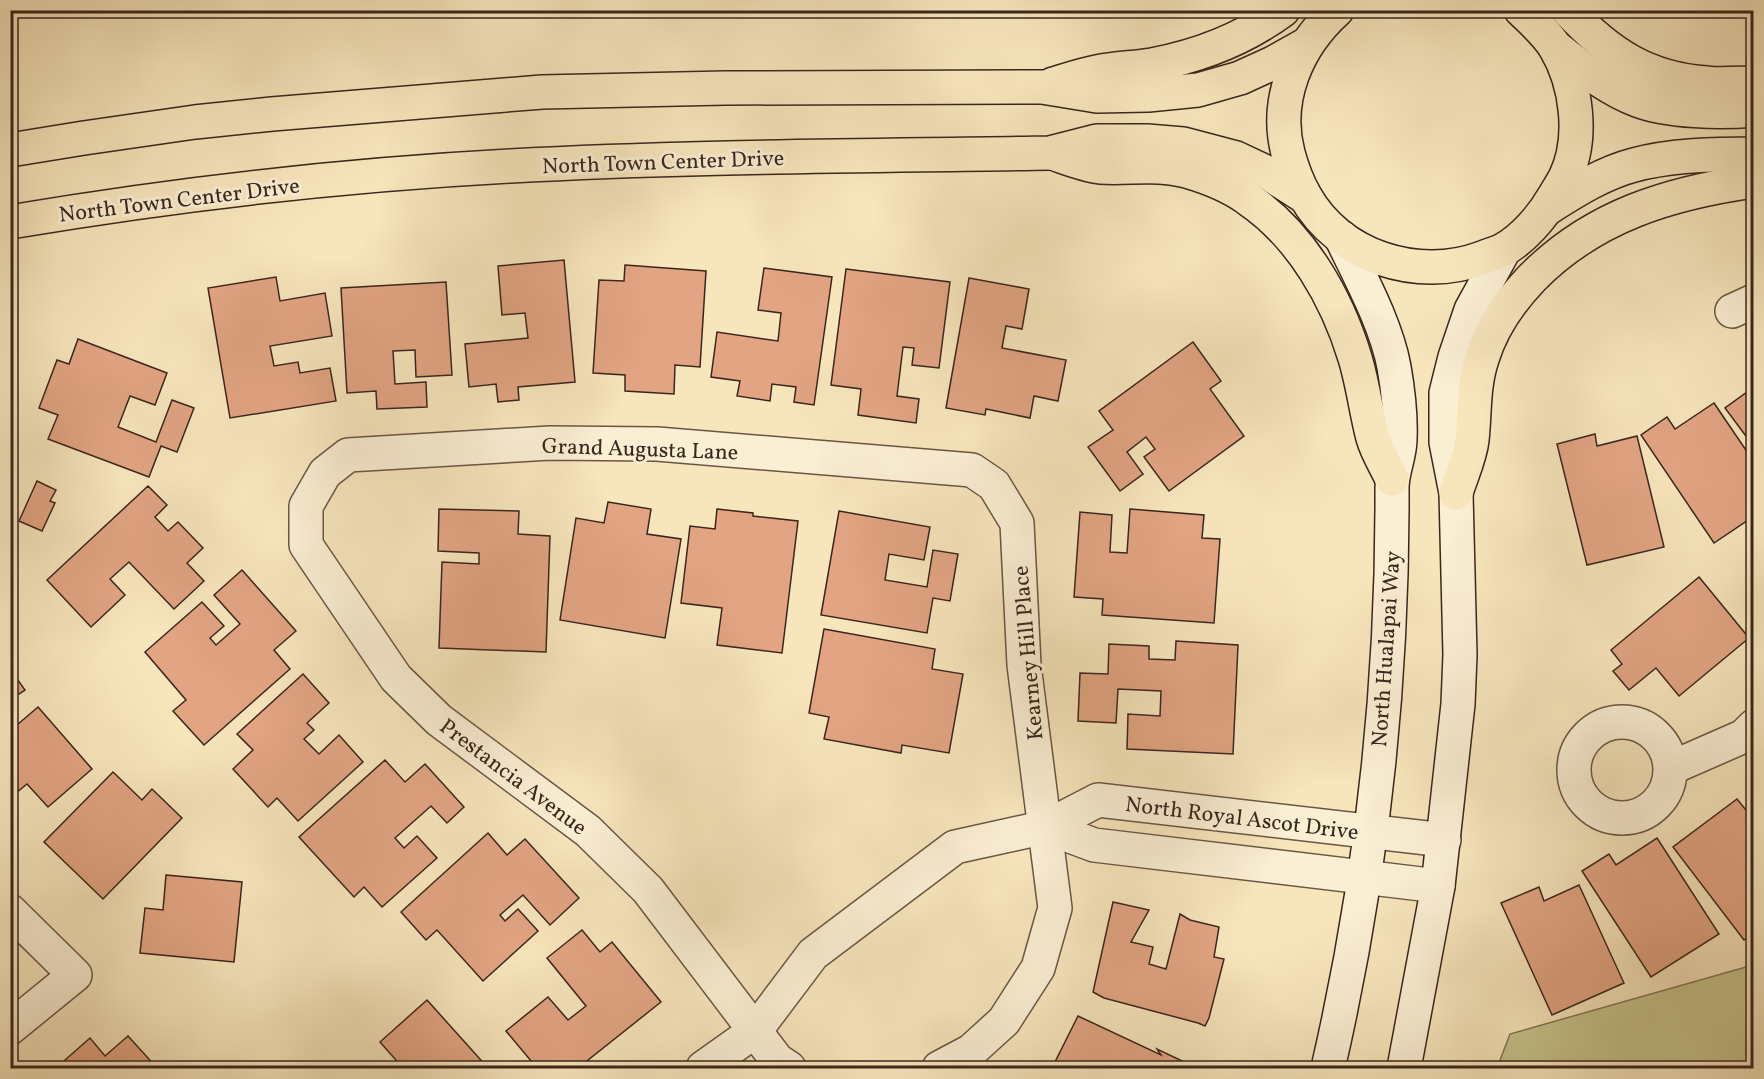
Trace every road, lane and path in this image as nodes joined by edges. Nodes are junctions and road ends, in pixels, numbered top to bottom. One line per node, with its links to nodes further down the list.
1 (1283, 10): 8 (main road)
2 (1337, 10): 5 (main road)
3 (1521, 10): 6 (main road)
4 (1568, 10): 7 (main road)
5 (1307, 44): 8 (main road); 14 (main road)
6 (1555, 47): 9 (main road); 15 (main road)
7 (1754, 84)
8 (1042, 87): 10 (main road)
9 (1754, 110)
10 (10, 150)
11 (1050, 153): 14 (main road, North Town Center Drive); 16 (main road, North Town Center Drive); 19 (main road)
12 (1754, 154): 15 (main road)
13 (1754, 181): 21 (main road)
14 (1305, 197): 17 (main road)
15 (1547, 209): 18 (main road)
16 (10, 222)
17 (1341, 237): 18 (main road); 19 (street, North Hualapai Way)
18 (1504, 250): 21 (street)
19 (1392, 479): 26 (street, North Hualapai Way)
20 (994, 485): 22 (street, Grand Augusta Lane); 25 (street, Kearney Hill Place)
21 (1456, 493): 27 (street)
22 (306, 506): 32 (street, Prestancia Avenue)
23 (1754, 726): 24 (street)
24 (1671, 768)
25 (1046, 827): 26 (street, North Royal Ascot Drive); 28 (street, North Royal Ascot Drive); 32 (street, North Royal Ascot Drive); 35 (street)
26 (1371, 832): 27 (street, North Royal Ascot Drive); 28 (street, North Hualapai Way)
27 (1444, 840): 29 (street)
28 (1365, 877): 29 (street, North Royal Ascot Drive); 36 (street, North Hualapai Way)
29 (1438, 886): 37 (street)
30 (10, 911): 31 (street)
31 (10, 1028)
32 (755, 1031): 33 (street, North Royal Ascot Drive); 34 (street)
33 (703, 1068)
34 (789, 1068)
35 (939, 1068)
36 (1328, 1068)
37 (1404, 1068)

